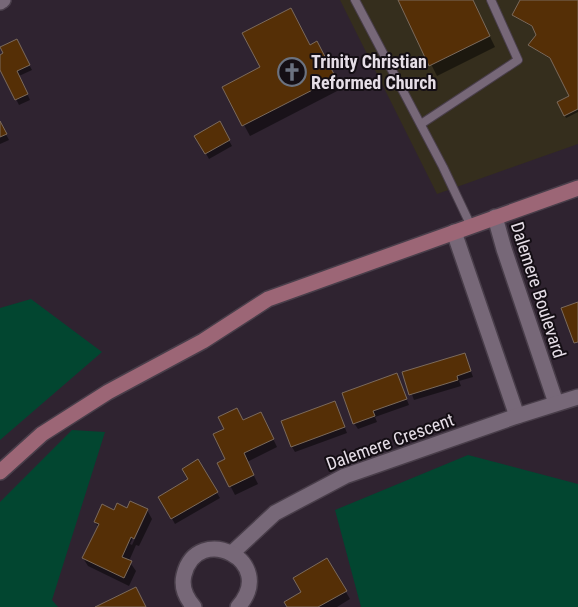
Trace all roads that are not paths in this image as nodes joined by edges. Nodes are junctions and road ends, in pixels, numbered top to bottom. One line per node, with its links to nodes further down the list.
1 (355, 0): 3 (lane)
2 (491, 0): 3 (lane)
3 (421, 124): 6 (lane)
4 (578, 188): 5 (main road)
5 (495, 217): 6 (main road); 9 (street, Dalemere Boulevard)
6 (471, 226): 7 (main road)
7 (454, 232): 10 (street); 11 (main road)
8 (578, 397): 9 (street, Dalemere Crescent)
9 (556, 403): 10 (street, Dalemere Crescent)
10 (517, 416): 12 (street, Dalemere Crescent)
11 (0, 472)
12 (232, 553): 13 (street); 14 (street)
13 (194, 607)
14 (238, 607)

